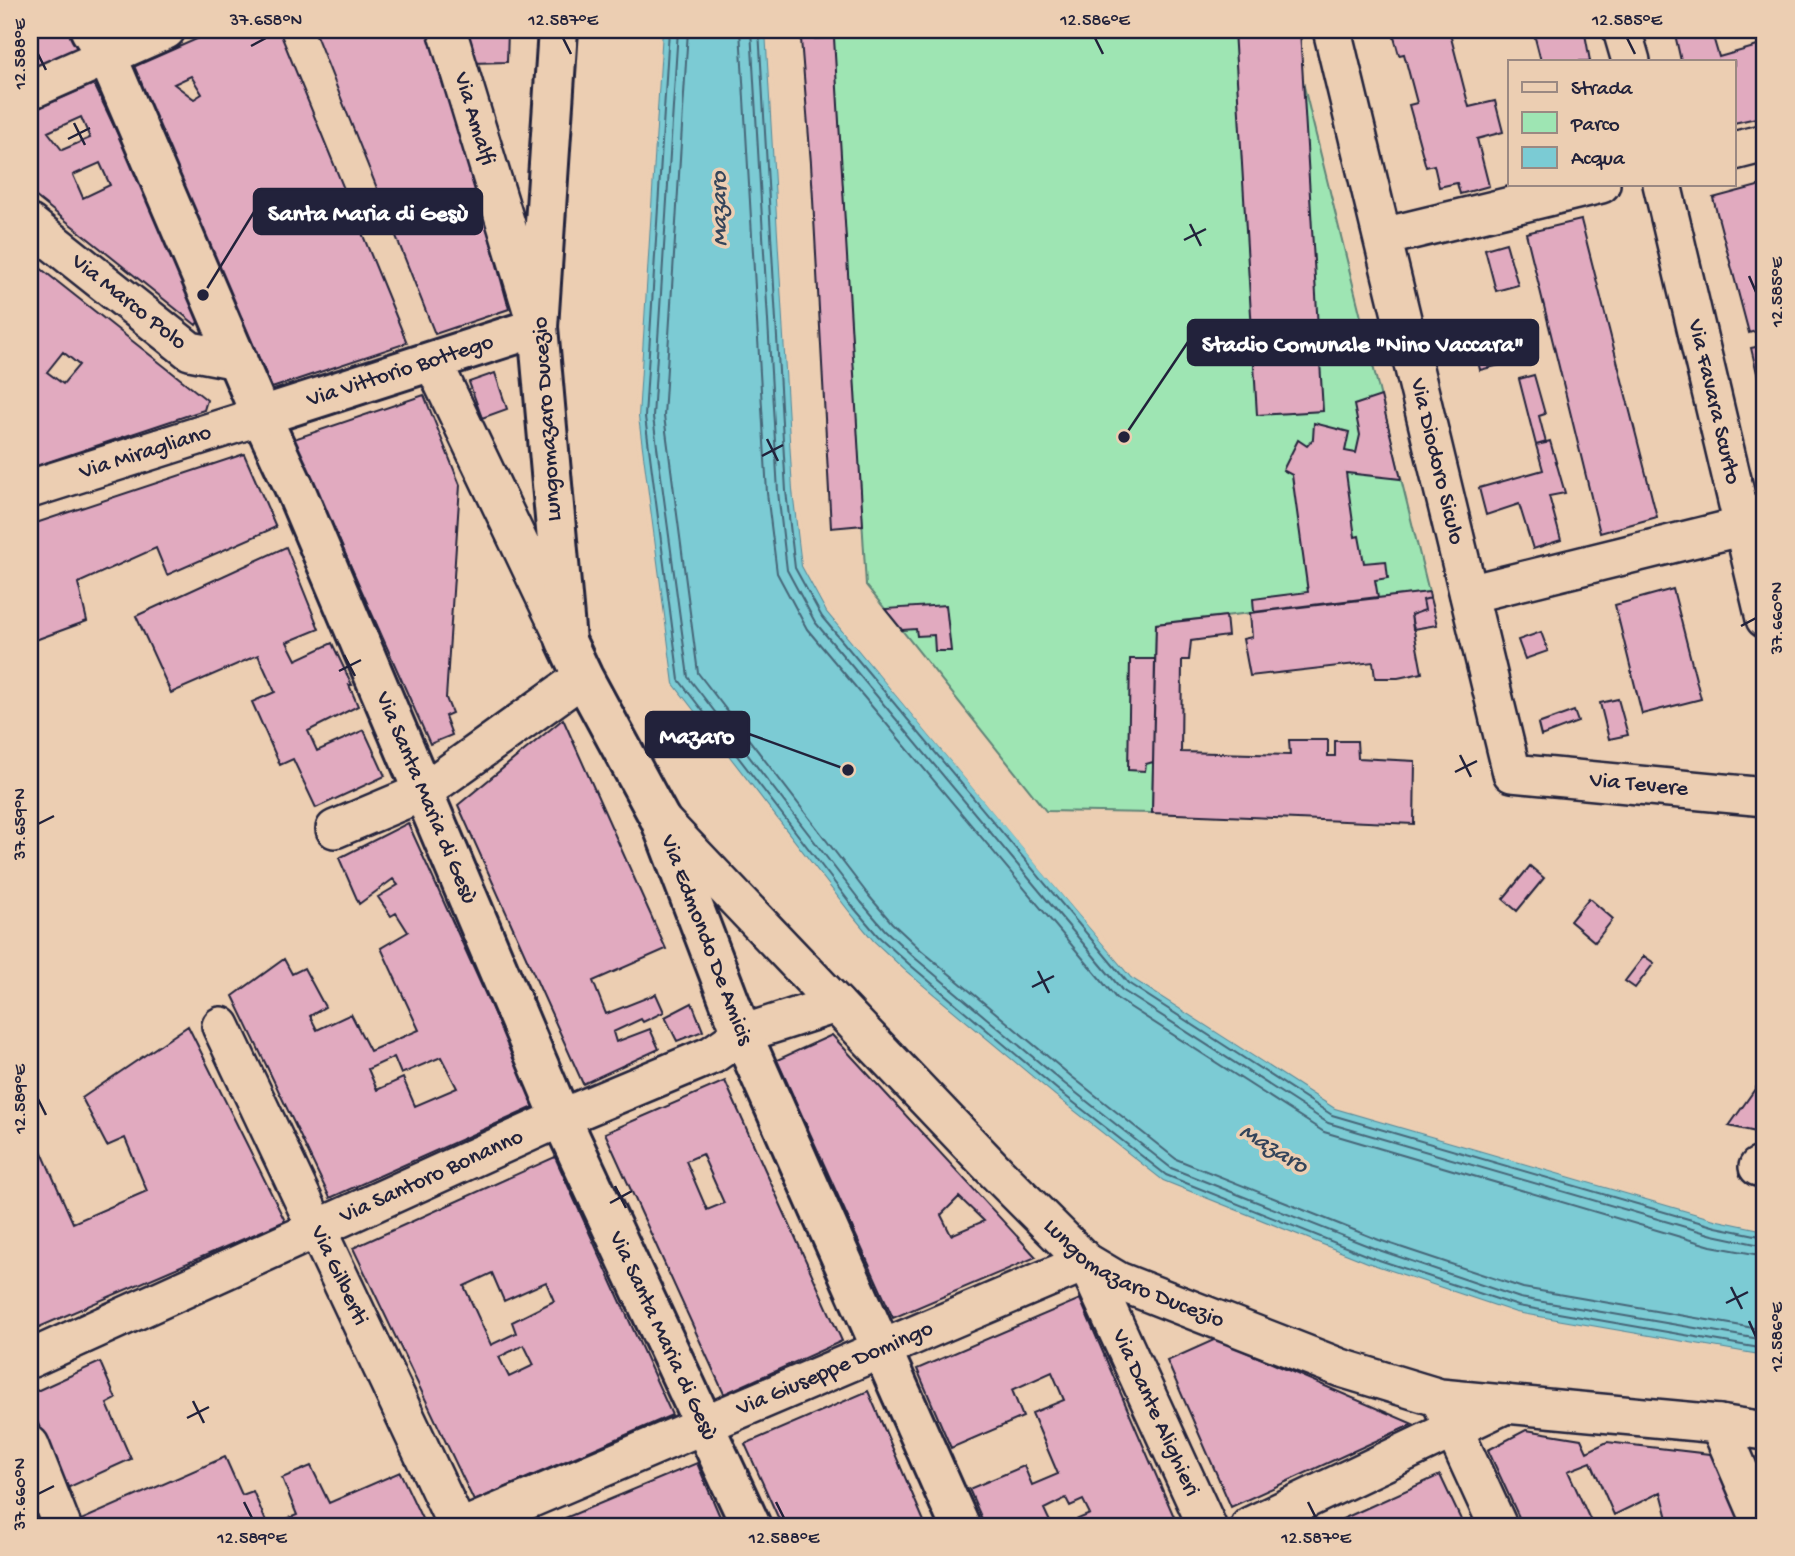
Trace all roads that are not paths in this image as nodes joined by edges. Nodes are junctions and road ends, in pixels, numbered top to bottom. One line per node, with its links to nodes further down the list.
1 (166, 30): 6 (street)
2 (447, 30): 15 (street, Via Amalfi)
3 (558, 30): 15 (street, Lungomazaro Ducezio)
4 (1332, 30): 14 (street, Via Diodoro Siculo)
5 (1622, 30): 7 (street)
6 (98, 43): 8 (street); 16 (street, Via Santa Maria di Gesù)
7 (1631, 60)
8 (30, 90)
9 (1765, 143): 10 (street)
10 (1736, 150)
11 (1593, 186): 14 (street)
12 (1663, 186): 20 (street, Via Favara Scurto)
13 (30, 224): 16 (street, Via Marco Polo)
14 (1383, 237): 21 (street, Via Diodoro Siculo)
15 (538, 327): 17 (street, Via Vittorio Bottego); 23 (street, Lungomazaro Ducezio)
16 (238, 360): 18 (street, Via Santa Maria di Gesù)
17 (433, 362): 18 (street, Via Vittorio Bottego); 23 (street, Via Edmondo De Amicis)
18 (261, 416): 19 (street, Via Miragliano); 26 (street, Via Santa Maria di Gesù)
19 (30, 489)
20 (1754, 524): 21 (street); 22 (street, Via Favara Scurto)
21 (1469, 594): 25 (street, Via Diodoro Siculo)
22 (1765, 619)
23 (566, 641): 24 (street, Via Edmondo De Amicis)
24 (583, 677): 26 (street); 28 (street, Via Edmondo De Amicis)
25 (1512, 773): 27 (street, Via Tevere)
26 (423, 792): 29 (street); 33 (street, Via Santa Maria di Gesù)
27 (1765, 797)
28 (660, 819): 30 (street, Lungomazaro Ducezio); 32 (street, Via Edmondo De Amicis)
29 (335, 829)
30 (836, 1004): 32 (street, Via Santoro Bonanno); 35 (street, Lungomazaro Ducezio)
31 (221, 1026): 34 (street, Via Gilberti)
32 (742, 1034): 33 (street, Via Santoro Bonanno); 36 (street, Via Edmondo De Amicis)
33 (561, 1118): 34 (street, Via Santoro Bonanno); 40 (street, Via Santa Maria di Gesù)
34 (317, 1229): 37 (street, Via Santoro Bonanno); 44 (street, Via Gilberti)
35 (1086, 1262): 36 (street, Via Giuseppe Domingo); 38 (street, Lungomazaro Ducezio); 48 (street, Via Dante Alighieri)
36 (882, 1350): 40 (street, Via Giuseppe Domingo); 47 (street, Via Edmondo De Amicis)
37 (30, 1359)
38 (1447, 1414): 39 (street, Lungomazaro Ducezio); 49 (street); 50 (street)
39 (1719, 1424): 41 (street, Lungomazaro Ducezio); 51 (street)
40 (705, 1426): 45 (street, Via Giuseppe Domingo); 46 (street, Via Santa Maria di Gesù)
41 (1765, 1431)
42 (30, 1446): 43 (street)
43 (62, 1526)
44 (457, 1526)
45 (466, 1526)
46 (751, 1526)
47 (960, 1526)
48 (1207, 1526)
49 (1250, 1526)
50 (1498, 1526)
51 (1763, 1526)

